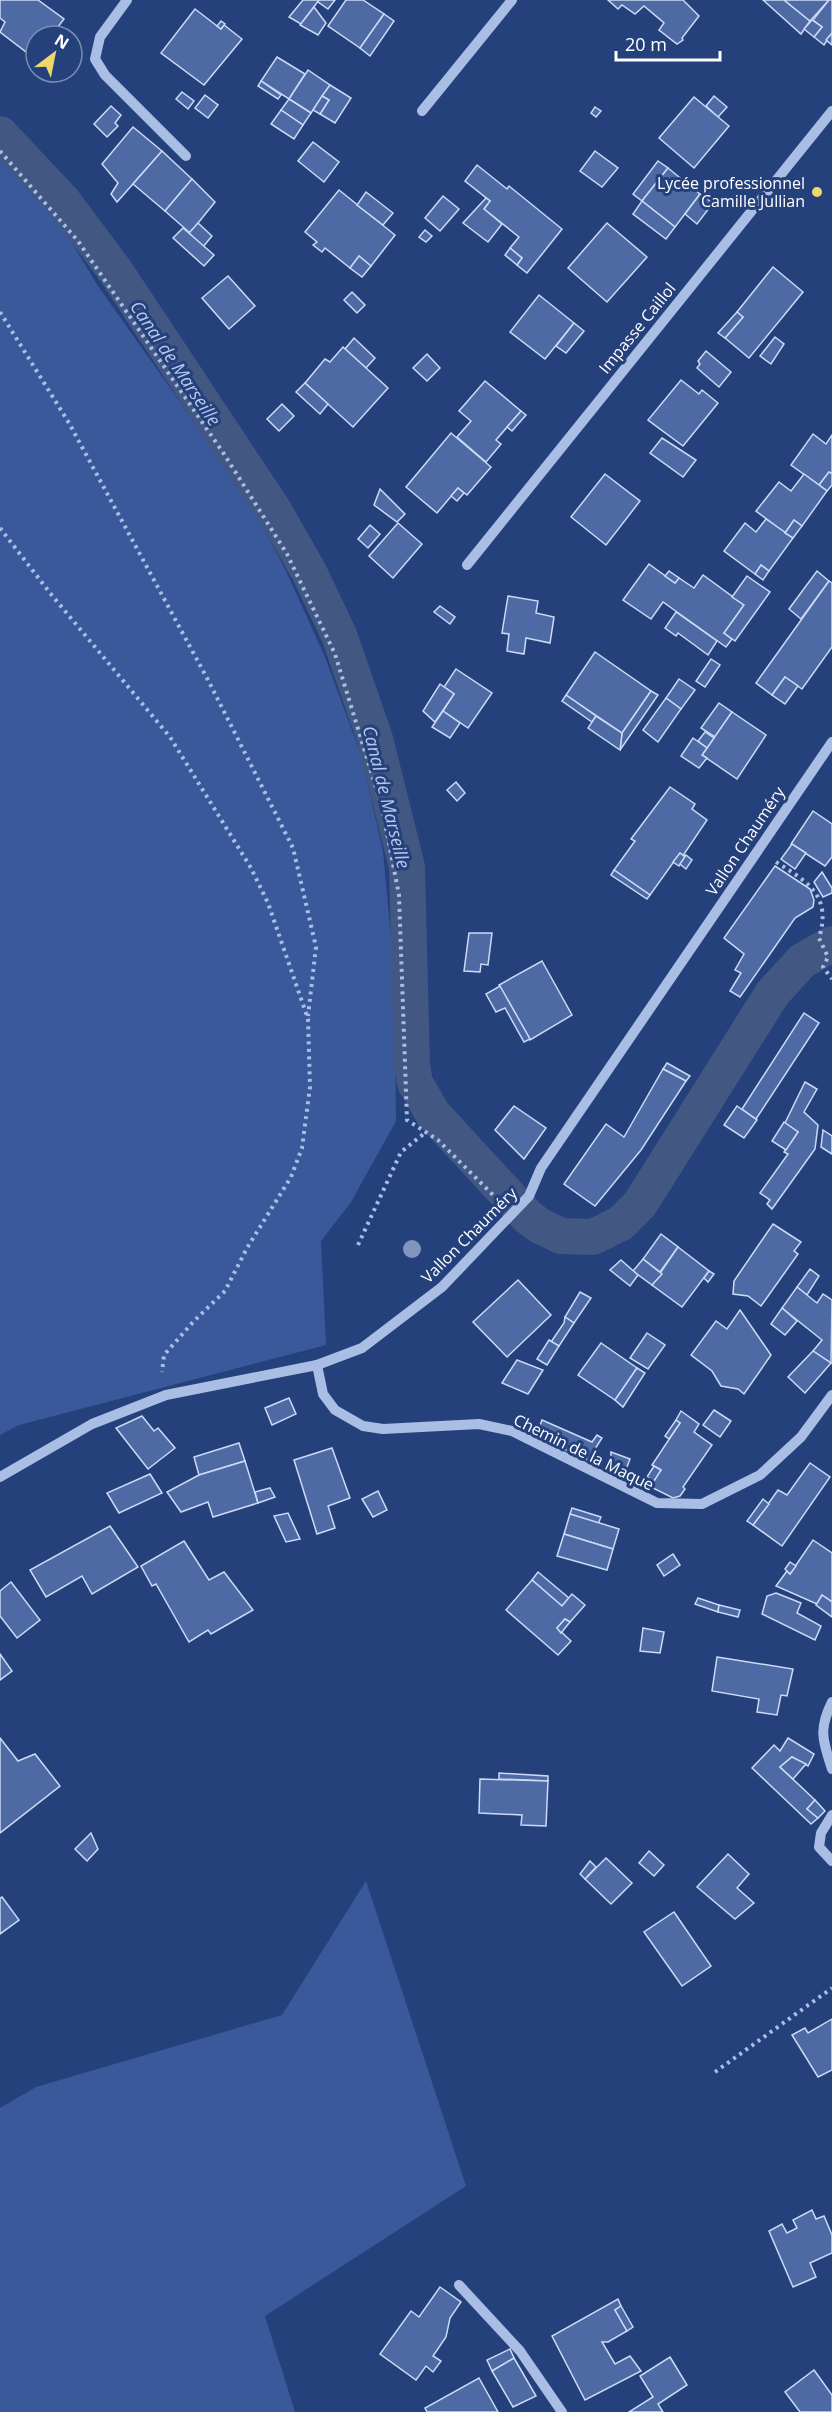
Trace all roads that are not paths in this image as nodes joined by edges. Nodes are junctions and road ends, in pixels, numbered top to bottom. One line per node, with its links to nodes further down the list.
1 (127, 0): 5 (street)
2 (512, 0): 3 (street)
3 (422, 111)
4 (832, 111): 6 (street, Impasse Caillol)
5 (186, 156)
6 (467, 564)
7 (832, 742): 8 (street, Vallon Chauméry)
8 (317, 1365): 9 (street, Chemin de la Maque); 10 (street, Vallon Chauméry)
9 (832, 1395)
10 (0, 1477)
11 (832, 1702): 12 (street)
12 (832, 1769)
13 (832, 1815): 14 (street)
14 (832, 1861)
15 (459, 2285): 16 (street)
16 (562, 2412)

